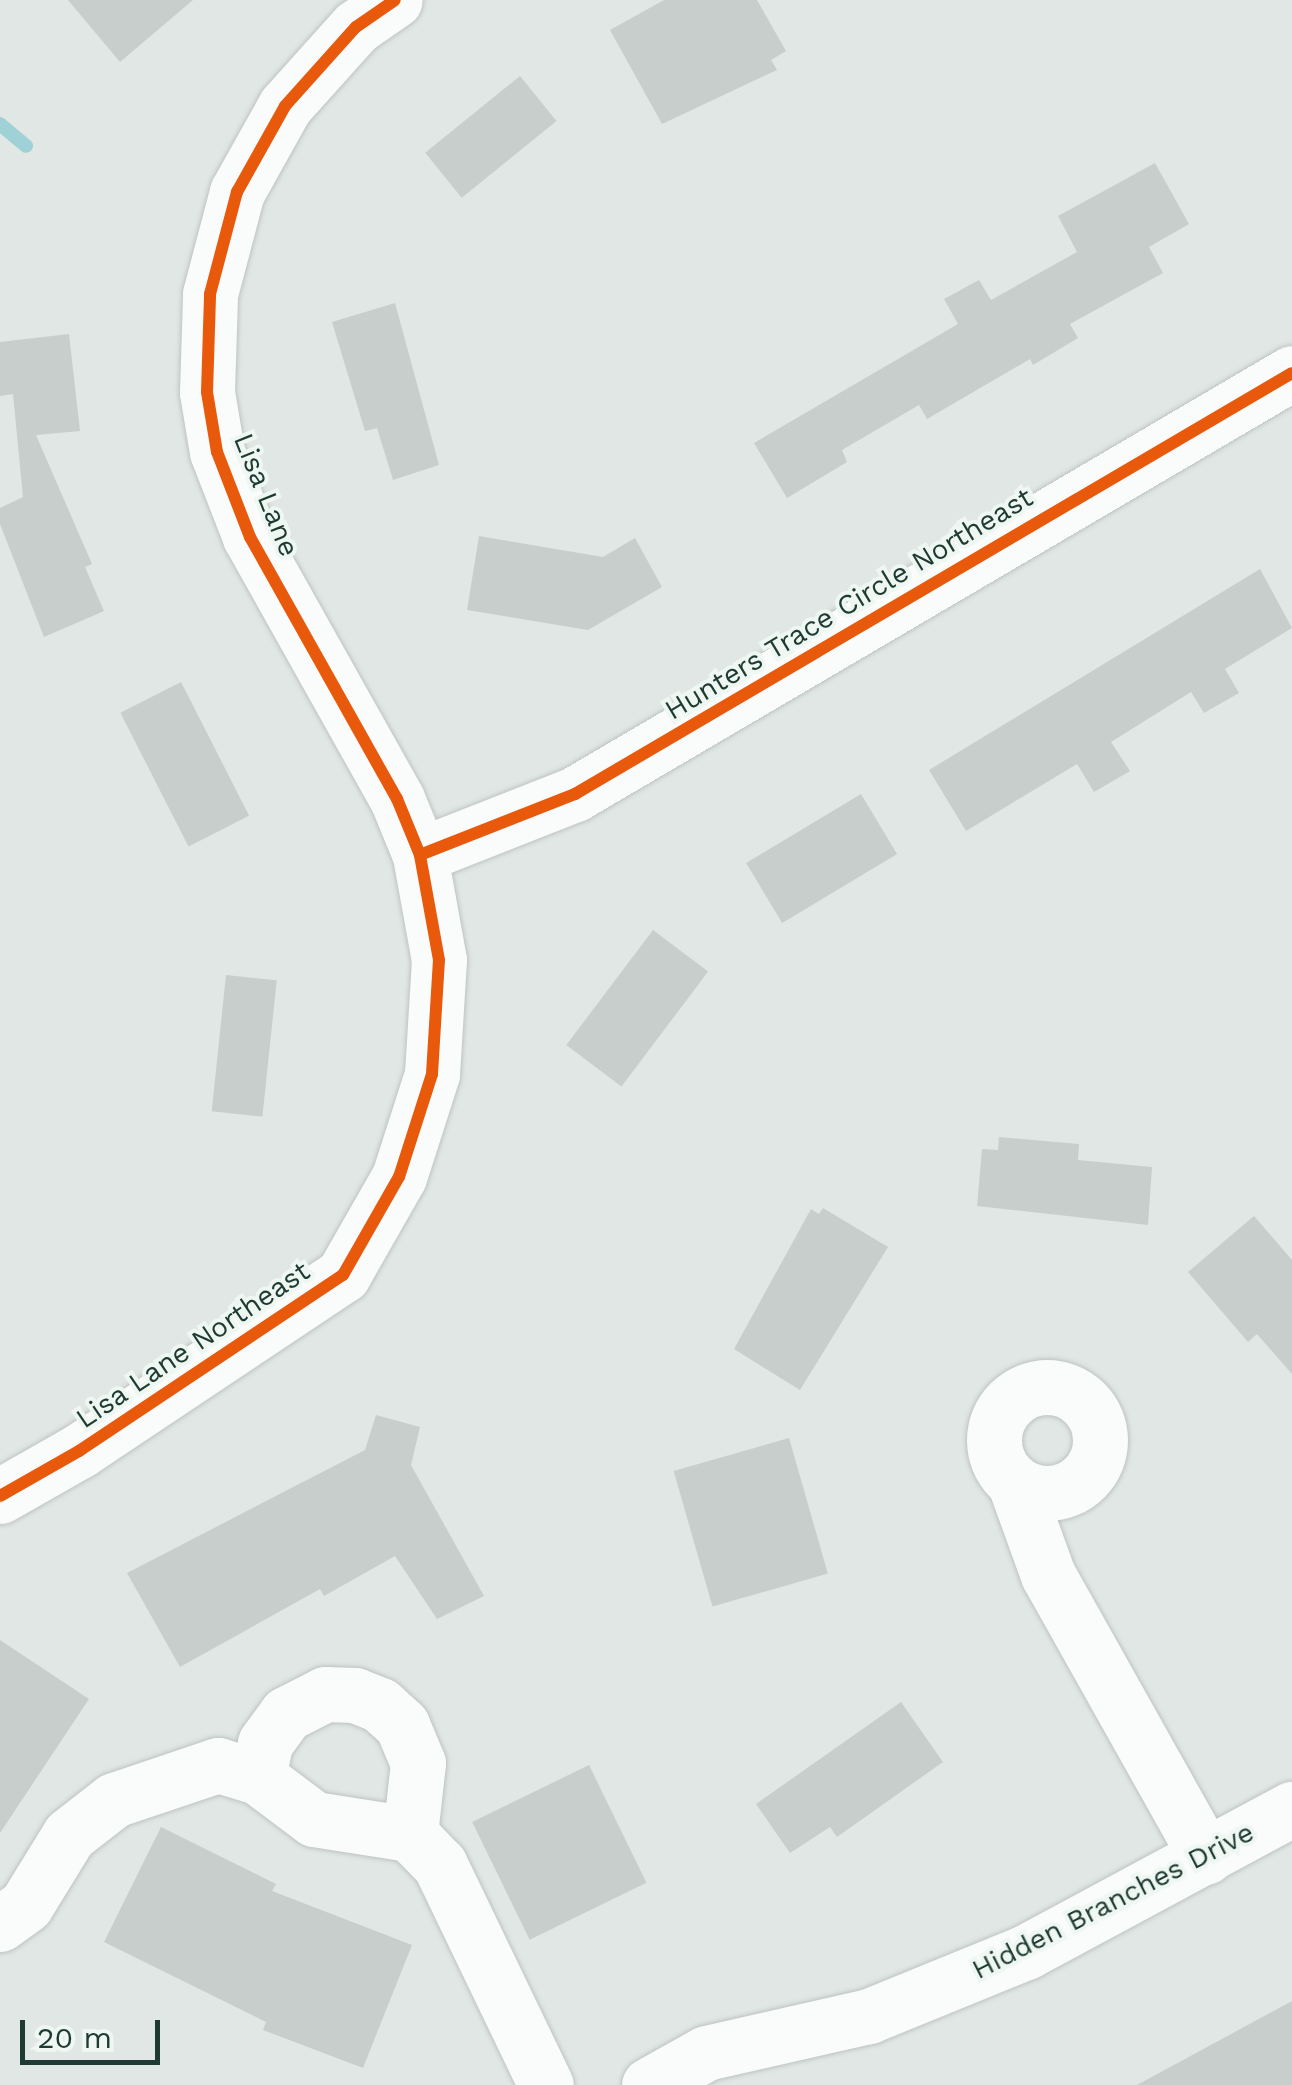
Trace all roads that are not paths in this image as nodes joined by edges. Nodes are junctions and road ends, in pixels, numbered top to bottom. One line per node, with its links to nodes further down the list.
1 (395, 0): 3 (street, Lisa Lane)
2 (1292, 374): 3 (street, Hunters Trace Circle Northeast)
3 (420, 855): 5 (street, Lisa Lane Northeast)
4 (1014, 1484): 9 (street)
5 (0, 1496)
6 (258, 1776): 8 (street); 8 (street); 10 (street)
7 (1292, 1808): 9 (street, Hidden Branches Drive)
8 (410, 1834): 11 (street)
9 (1206, 1857): 12 (street, Hidden Branches Drive)
10 (0, 1924)
11 (546, 2085)
12 (649, 2085)

